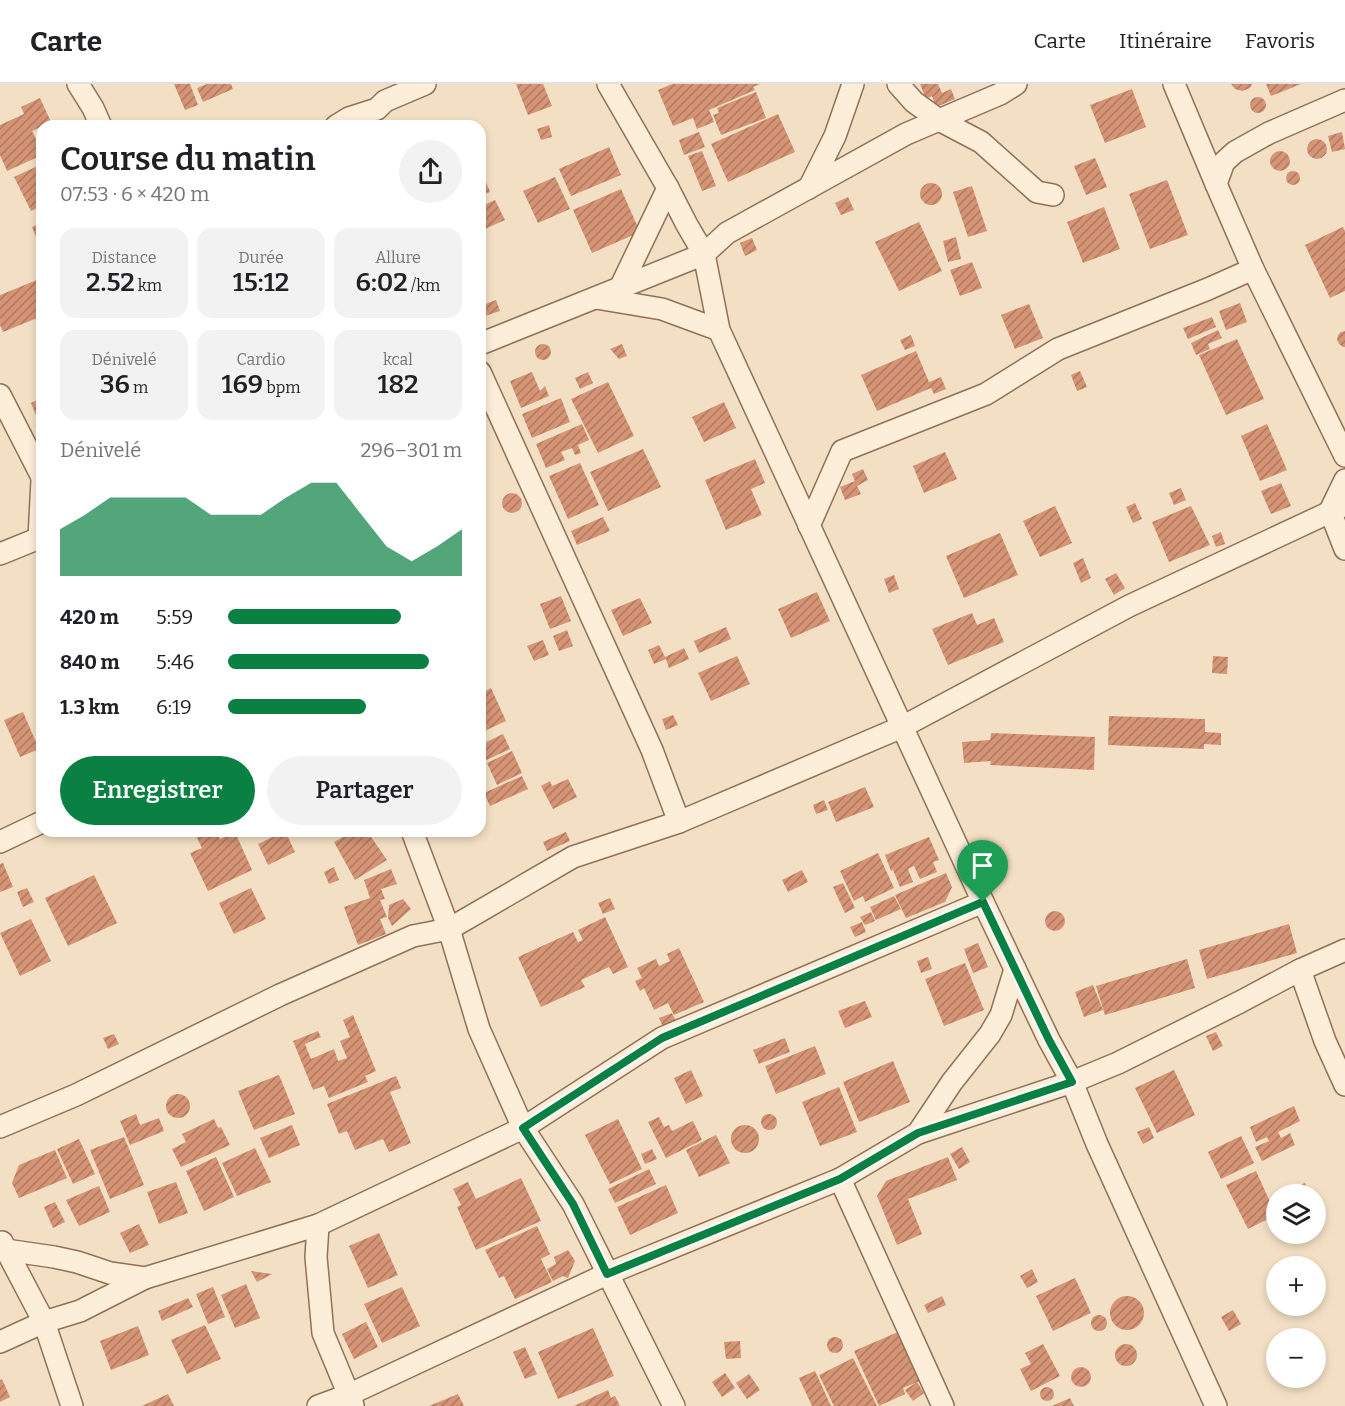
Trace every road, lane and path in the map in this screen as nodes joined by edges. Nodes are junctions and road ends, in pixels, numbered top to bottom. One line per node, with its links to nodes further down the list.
1 (78, 84): 9 (street)
2 (425, 84): 10 (street)
3 (608, 84): 13 (street)
4 (853, 84): 14 (street)
5 (898, 84): 11 (street)
6 (1016, 84): 11 (street)
7 (1174, 84): 12 (street)
8 (1345, 100): 12 (street)
9 (98, 120)
10 (346, 120)
11 (939, 120): 14 (street); 15 (street)
12 (1216, 184): 17 (street)
13 (668, 188): 16 (street); 18 (street)
14 (809, 188): 16 (street)
15 (1053, 195)
16 (704, 254): 18 (street); 20 (street)
17 (1254, 269): 24 (street); 28 (street)
18 (620, 288): 19 (street)
19 (596, 298): 20 (street); 21 (street)
20 (719, 330): 28 (street)
21 (486, 342)
22 (486, 385): 33 (street)
23 (0, 395): 25 (street)
24 (1345, 456)
25 (36, 466)
26 (1345, 480): 27 (street)
27 (1340, 512): 30 (street); 32 (street)
28 (809, 526): 32 (street)
29 (36, 540): 31 (street)
30 (1345, 549)
31 (0, 554)
32 (902, 728): 33 (street); 37 (street)
33 (679, 822): 38 (street)
34 (36, 825): 36 (street)
35 (414, 837): 38 (street)
36 (0, 842)
37 (983, 902): 40 (street); 45 (street)
38 (449, 929): 44 (street); 45 (street)
39 (1345, 950): 41 (street)
40 (1015, 969): 42 (street); 46 (street)
41 (1300, 970): 42 (street); 43 (street)
42 (1072, 1082): 46 (street); 59 (street)
43 (1345, 1085)
44 (0, 1127)
45 (523, 1128): 48 (street); 50 (street)
46 (918, 1133): 47 (street)
47 (840, 1179): 50 (street); 58 (street)
48 (318, 1225): 51 (street); 54 (street)
49 (3, 1244): 51 (street); 52 (street)
50 (607, 1274): 54 (street); 57 (street)
51 (145, 1278): 52 (street)
52 (44, 1322): 53 (street); 55 (street)
53 (0, 1342)
54 (351, 1400): 56 (street)
55 (72, 1406)
56 (318, 1406)
57 (674, 1406)
58 (943, 1406)
59 (1216, 1406)

